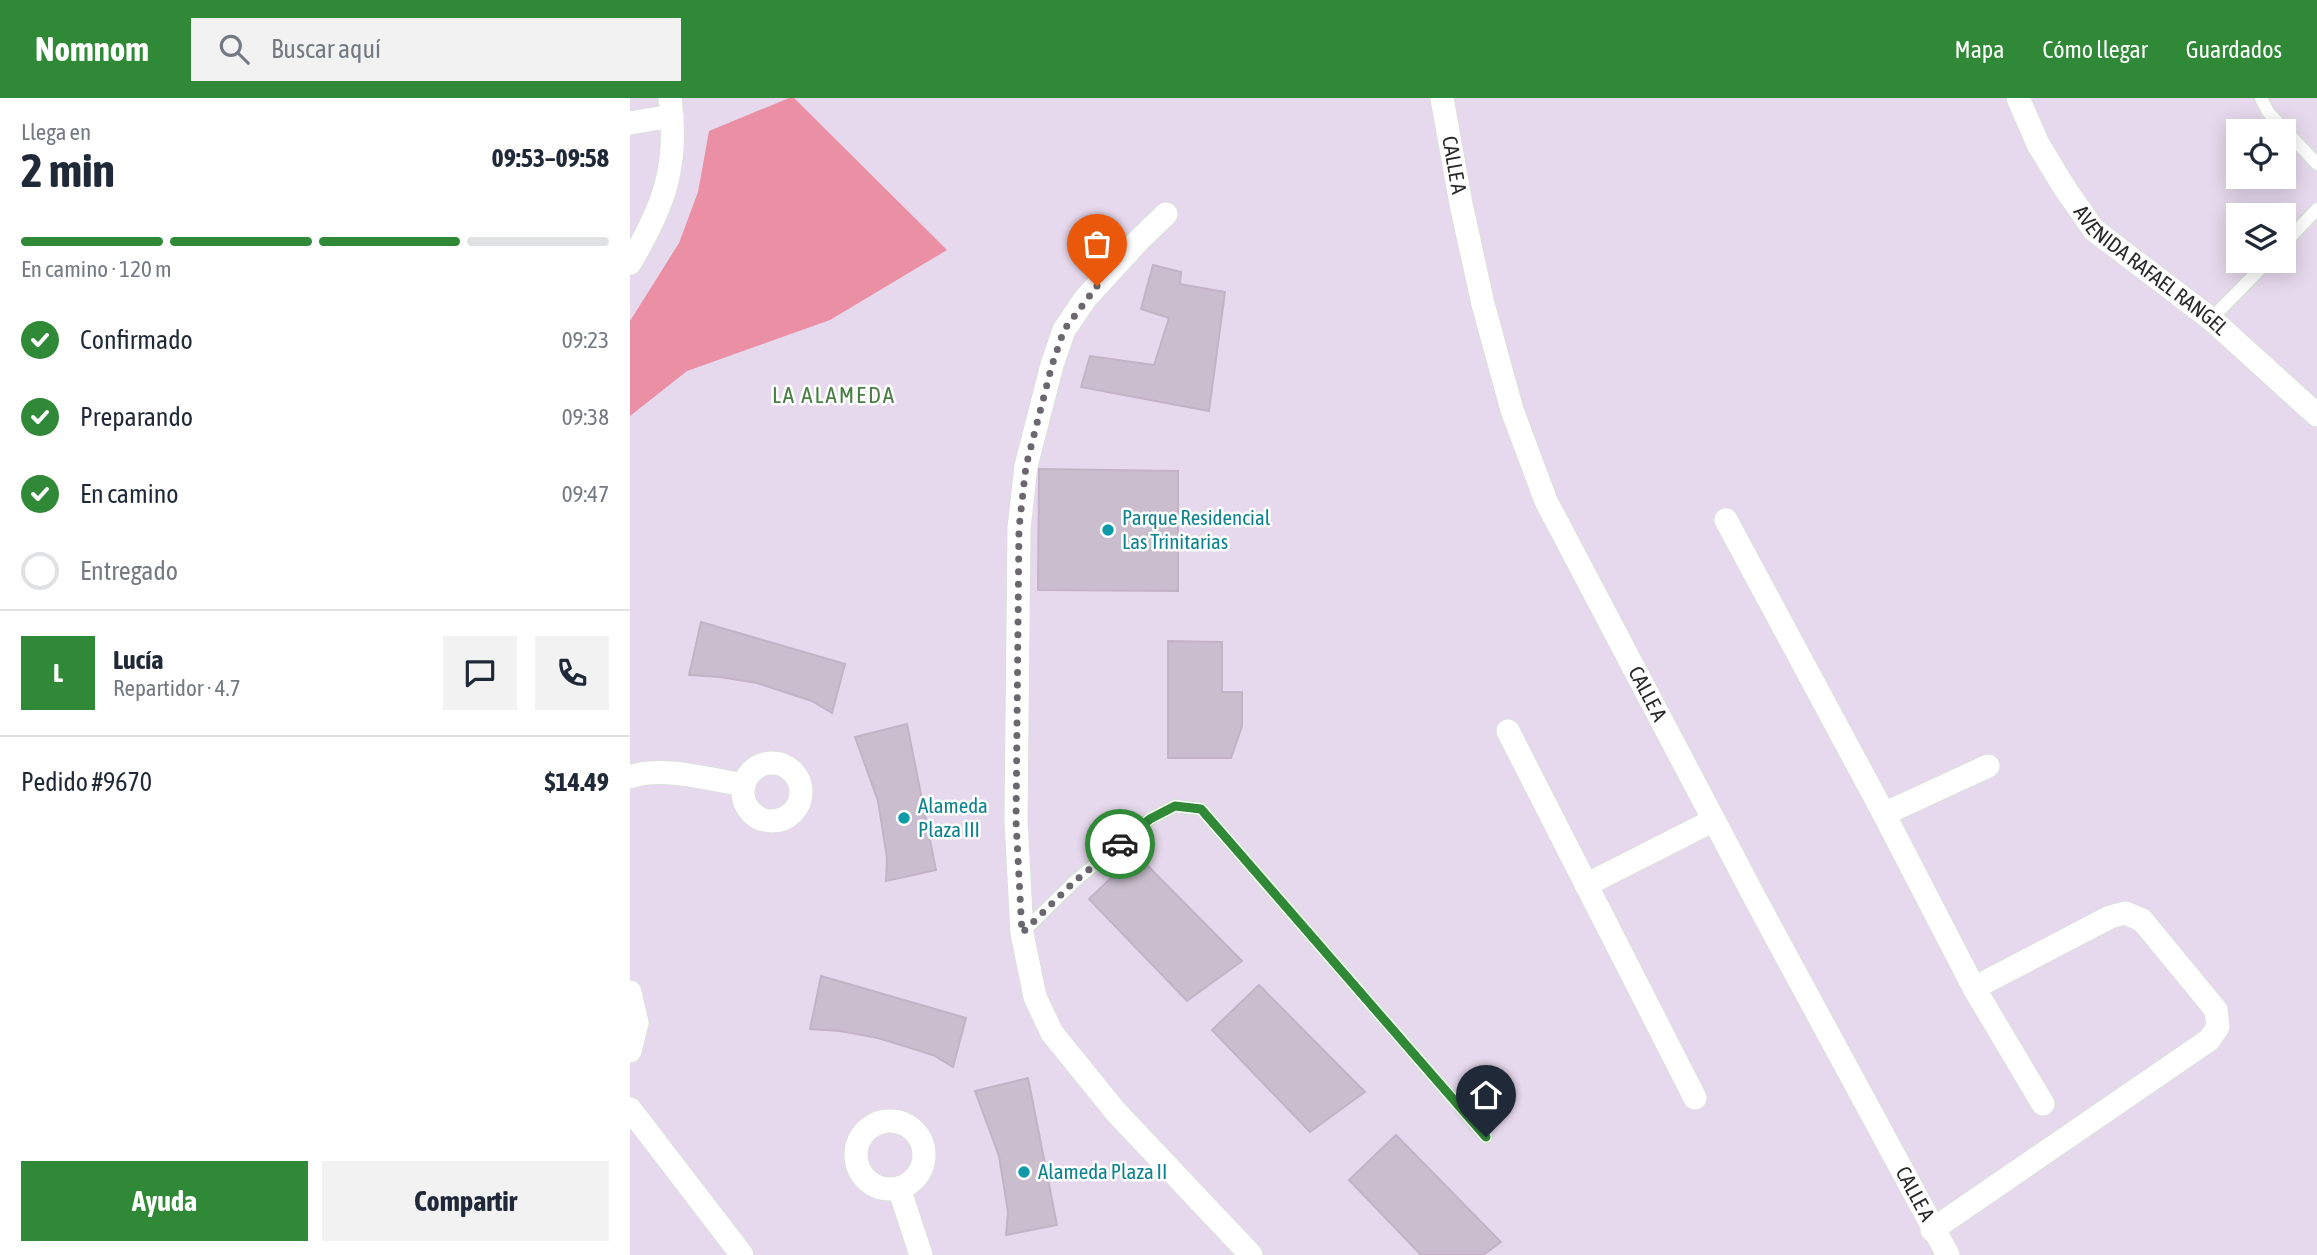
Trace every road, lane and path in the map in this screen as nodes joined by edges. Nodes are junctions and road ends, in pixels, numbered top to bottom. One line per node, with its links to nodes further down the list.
1 (1442, 98): 20 (street, CALLE A)
2 (2018, 98): 12 (street, AVENIDA RAFAEL RANGEL)
3 (2261, 98): 6 (lane)
4 (671, 107): 5 (street); 10 (street)
5 (630, 124)
6 (2317, 164)
7 (2317, 209): 9 (lane)
8 (1166, 214): 22 (street)
9 (2296, 231)
10 (630, 263)
11 (2256, 273): 12 (lane)
12 (2211, 319): 13 (street, AVENIDA RAFAEL RANGEL)
13 (2317, 415)
14 (1726, 520): 19 (street)
15 (1508, 731): 21 (street)
16 (1987, 766): 19 (street)
17 (630, 777): 18 (street)
18 (744, 785)
19 (1884, 814): 23 (street)
20 (1714, 820): 21 (street); 31 (street, CALLE A)
21 (1586, 886): 26 (street)
22 (1022, 933): 29 (lane); 34 (street)
23 (1975, 988): 27 (street); 31 (street)
24 (630, 992): 25 (street)
25 (630, 1051)
26 (1695, 1098)
27 (2043, 1104)
28 (630, 1109): 32 (street)
29 (1486, 1137)
30 (899, 1188): 33 (street)
31 (1933, 1230): 35 (street, CALLE A)
32 (742, 1255)
33 (921, 1255)
34 (1251, 1255)
35 (1948, 1255)

